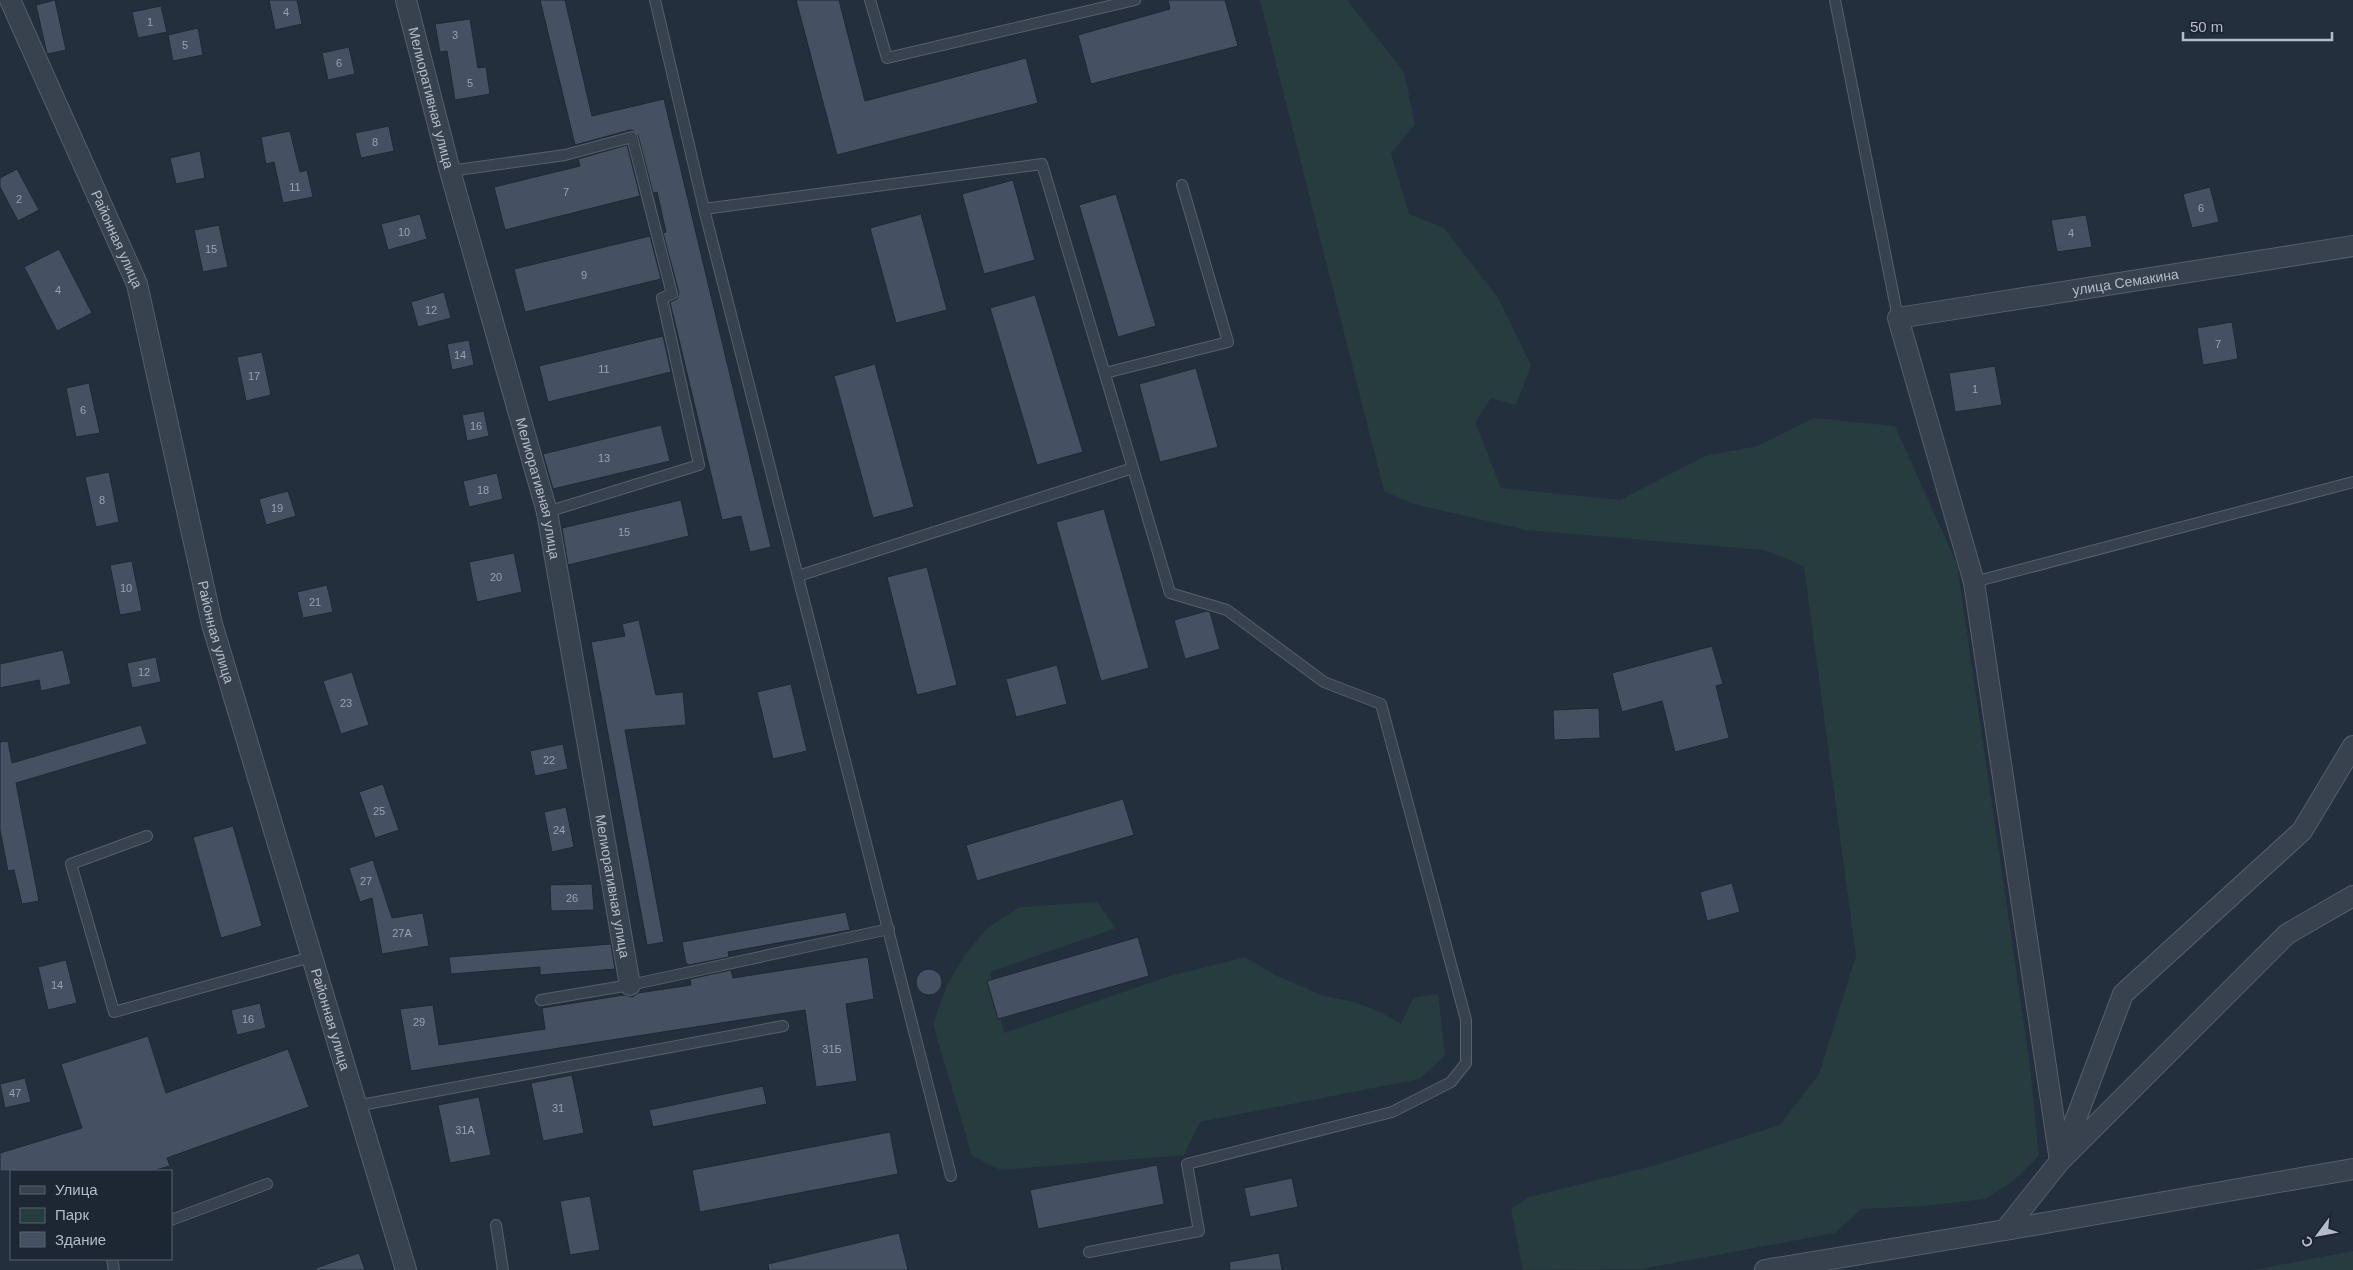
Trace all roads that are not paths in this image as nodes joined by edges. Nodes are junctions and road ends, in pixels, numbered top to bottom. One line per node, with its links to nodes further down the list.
1 (10, 0): 22 (street, Районная улица)
2 (406, 0): 7 (street, Мелиоративная улица)
3 (655, 0): 9 (lane)
4 (870, 0): 5 (lane)
5 (1135, 0)
6 (1835, 0): 11 (lane)
7 (450, 171): 15 (street, Мелиоративная улица); 15 (lane)
8 (1182, 185): 12 (lane)
9 (704, 208): 12 (lane); 16 (lane)
10 (2353, 246): 11 (street, улица Семакина)
11 (1898, 318): 17 (street)
12 (1105, 374): 13 (lane)
13 (1133, 468): 16 (lane); 34 (lane)
14 (2353, 482): 17 (lane)
15 (547, 512): 23 (street, Мелиоративная улица)
16 (798, 576): 21 (lane)
17 (1974, 582): 27 (street)
18 (2353, 746): 27 (street)
19 (146, 836): 22 (lane)
20 (2353, 896): 27 (street)
21 (889, 929): 23 (lane); 29 (lane)
22 (312, 957): 26 (street, Районная улица)
23 (630, 986): 24 (lane)
24 (541, 1000)
25 (783, 1026): 26 (lane)
26 (356, 1106): 35 (street, Районная улица)
27 (2060, 1161): 33 (street)
28 (2353, 1169): 33 (street)
29 (951, 1176)
30 (267, 1184): 31 (lane)
31 (172, 1220)
32 (496, 1225): 36 (lane)
33 (2005, 1230): 37 (street)
34 (1089, 1252)
35 (406, 1270)
36 (504, 1270)
37 (1765, 1270)

